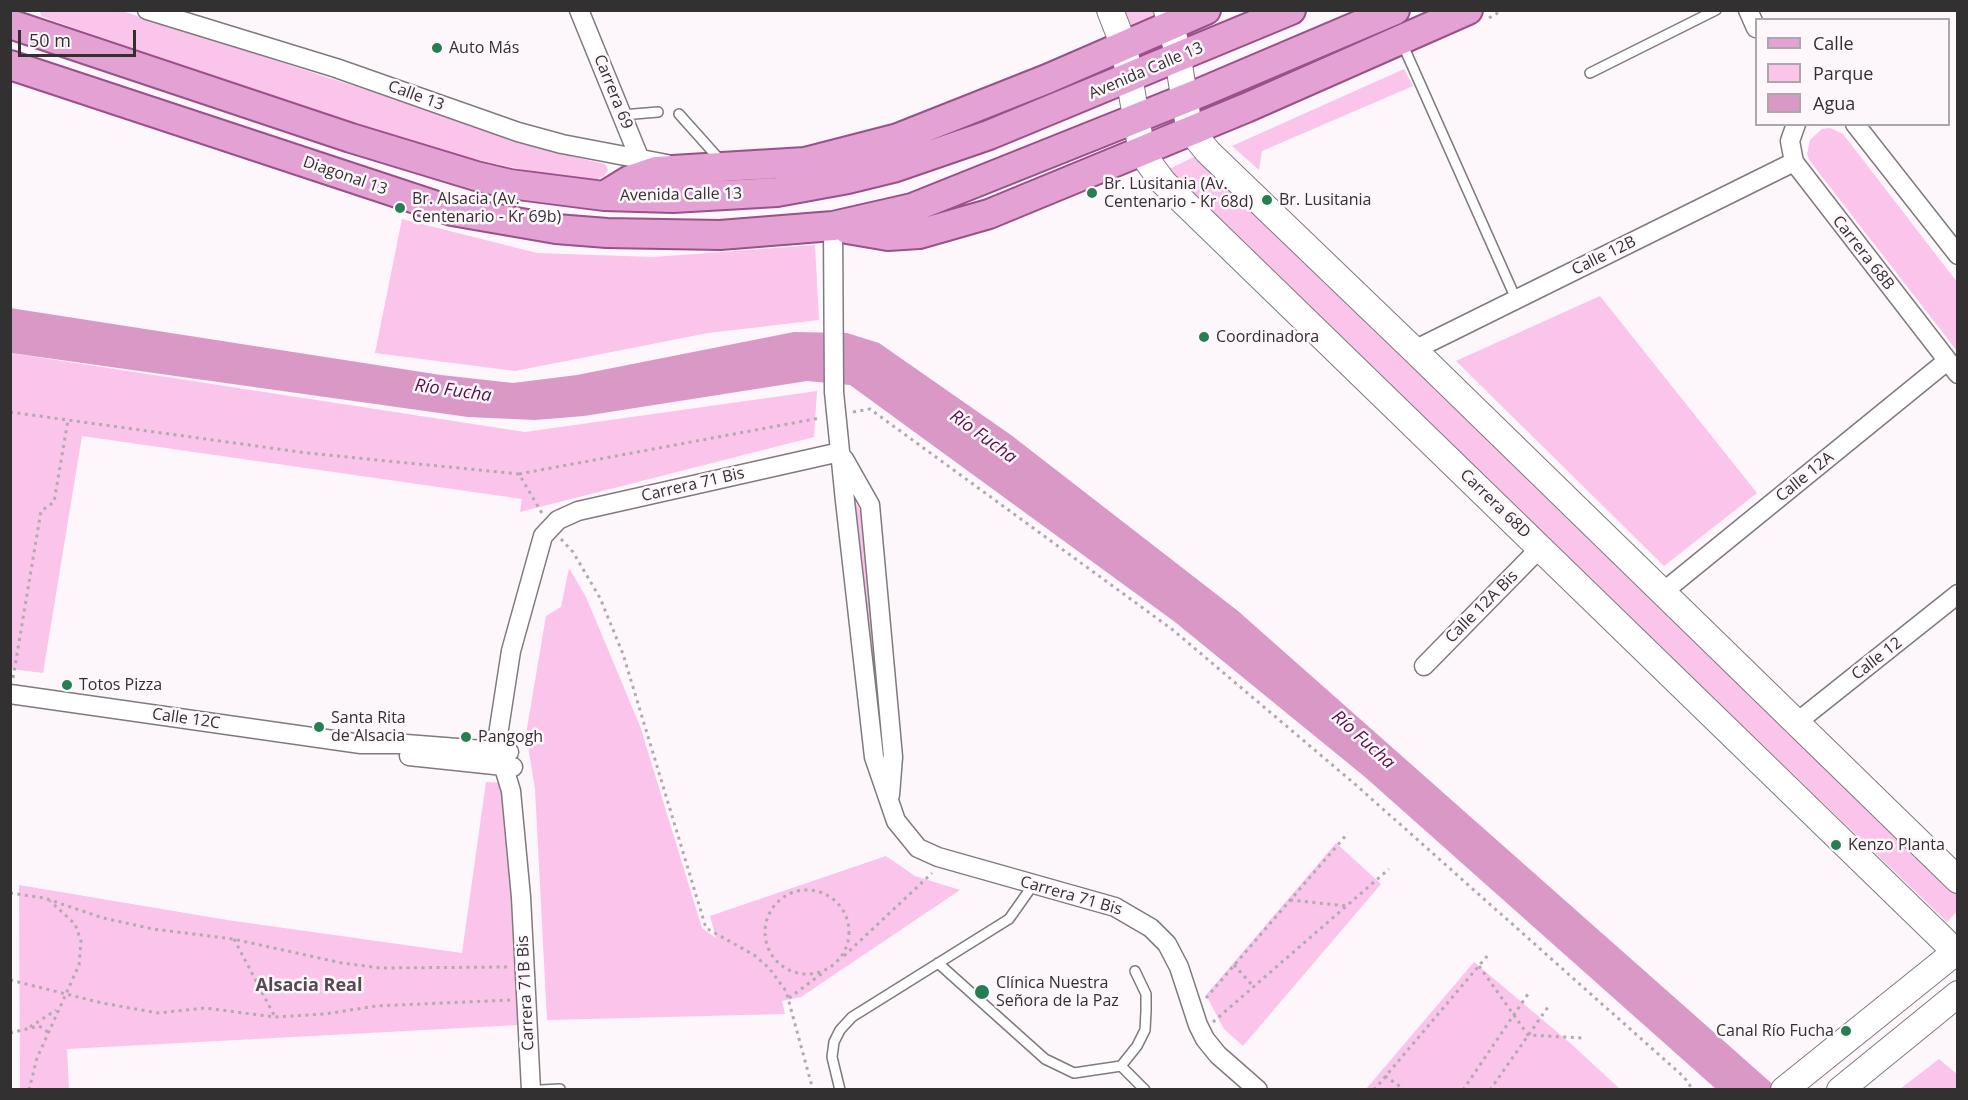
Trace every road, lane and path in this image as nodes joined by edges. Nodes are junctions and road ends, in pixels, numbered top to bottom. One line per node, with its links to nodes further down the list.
1 (147, 10): 31 (street, Calle 13)
2 (579, 10): 23 (street, Carrera 69)
3 (1110, 10): 15 (main road, Carrera 68D)
4 (1206, 10): 10 (main road, Avenida Calle 13)
5 (1291, 10): 16 (main road, Avenida Calle 13)
6 (1395, 10): 20 (main road)
7 (1468, 10): 14 (main road)
8 (1716, 10): 18 (lane)
9 (1748, 10): 13 (street)
10 (1169, 18): 15 (main road, Avenida Calle 13); 16 (main road)
11 (33, 22): 12 (main road); 34 (main road)
12 (10, 24)
13 (1755, 26)
14 (1401, 41): 27 (main road); 37 (lane)
15 (1124, 46): 19 (main road, Carrera 68D); 29 (main road, Avenida Calle 13)
16 (1178, 58): 19 (main road, Avenida Calle 13); 20 (main road)
17 (10, 65): 35 (main road, Diagonal 13)
18 (1590, 73)
19 (1130, 78): 24 (main road, Carrera 68D); 33 (main road, Avenida Calle 13)
20 (1184, 100): 24 (main road); 27 (main road)
21 (658, 112): 23 (lane)
22 (679, 114): 32 (lane)
23 (622, 115): 31 (street, Carrera 69)
24 (1135, 120): 28 (main road, Carrera 68D); 35 (main road)
25 (1795, 126): 30 (street)
26 (1857, 126): 36 (street)
27 (1192, 130): 28 (main road); 38 (main road)
28 (1143, 150): 35 (main road); 46 (main road, Carrera 68D)
29 (830, 156): 32 (main road, Avenida Calle 13); 33 (main road)
30 (1794, 162): 37 (street, Calle 12B); 39 (street, Carrera 68B)
31 (643, 166): 32 (main road, Avenida Calle 13); 34 (main road, Avenida Calle 13)
32 (727, 167)
33 (777, 192): 34 (main road, Avenida Calle 13)
34 (604, 196)
35 (833, 226): 41 (street, Carrera 71 Bis)
36 (1958, 255)
37 (1516, 299): 38 (street, Calle 12B)
38 (1414, 350): 47 (main road)
39 (1952, 368): 47 (street, Calle 12A)
40 (10, 412): 42 (path)
41 (836, 415): 43 (street, Carrera 71 Bis); 44 (path); 105 (path)
42 (68, 420): 44 (path); 50 (path)
43 (840, 452): 45 (street, Carrera 71 Bis); 57 (street, Carrera 71 Bis)
44 (519, 474): 45 (path)
45 (550, 527): 52 (street, Carrera 71B Bis); 77 (path)
46 (1540, 548): 49 (street, Calle 12A Bis); 63 (main road, Carrera 68D)
47 (1663, 592): 51 (main road)
48 (1954, 605): 51 (street, Calle 12)
49 (1424, 666)
50 (11, 695): 52 (street, Calle 12C)
51 (1796, 723): 56 (main road)
52 (507, 759): 69 (street, Carrera 71B Bis)
53 (1348, 833): 60 (path)
54 (1389, 869): 61 (path)
55 (932, 873): 65 (path)
56 (1958, 880)
57 (1033, 885): 66 (lane); 100 (street, Carrera 71 Bis)
58 (10, 893): 59 (path)
59 (44, 897): 62 (path); 75 (path)
60 (1290, 900): 61 (path); 67 (path)
61 (1347, 906): 73 (path)
62 (234, 939): 69 (path); 83 (path)
63 (1957, 952): 92 (main road)
64 (1488, 955): 68 (path)
65 (838, 962): 70 (path); 70 (path)
66 (938, 963): 90 (lane); 98 (lane)
67 (1234, 965): 73 (path); 80 (path)
68 (1479, 966): 82 (path); 91 (path)
69 (524, 967): 79 (street, Carrera 71B Bis)
70 (828, 970): 77 (path)
71 (1135, 970): 90 (lane)
72 (10, 980): 75 (path)
73 (1254, 986): 84 (path)
74 (1530, 992): 82 (path)
75 (67, 993): 78 (path); 83 (path)
76 (1958, 994): 106 (main road)
77 (789, 998): 97 (path)
78 (64, 999): 85 (path); 86 (path)
79 (526, 999): 83 (path); 94 (street, Carrera 71B Bis)
80 (1203, 1001)
81 (1548, 1007): 88 (path)
82 (1514, 1015): 88 (path); 103 (path)
83 (275, 1017)
84 (1212, 1023)
85 (30, 1027): 86 (path); 87 (path)
86 (48, 1032): 93 (path)
87 (10, 1033)
88 (1528, 1035): 89 (path); 104 (path)
89 (1583, 1038)
90 (1121, 1066): 99 (lane)
91 (1385, 1077): 101 (path); 102 (path)
92 (1789, 1086)
93 (29, 1089)
94 (531, 1089)
95 (541, 1089): 96 (lane)
96 (560, 1089)
97 (813, 1089)
98 (840, 1089)
99 (1145, 1089)
100 (1258, 1089)
101 (1374, 1089)
102 (1405, 1089)
103 (1463, 1089)
104 (1490, 1089)
105 (1693, 1089)
106 (1840, 1089)

